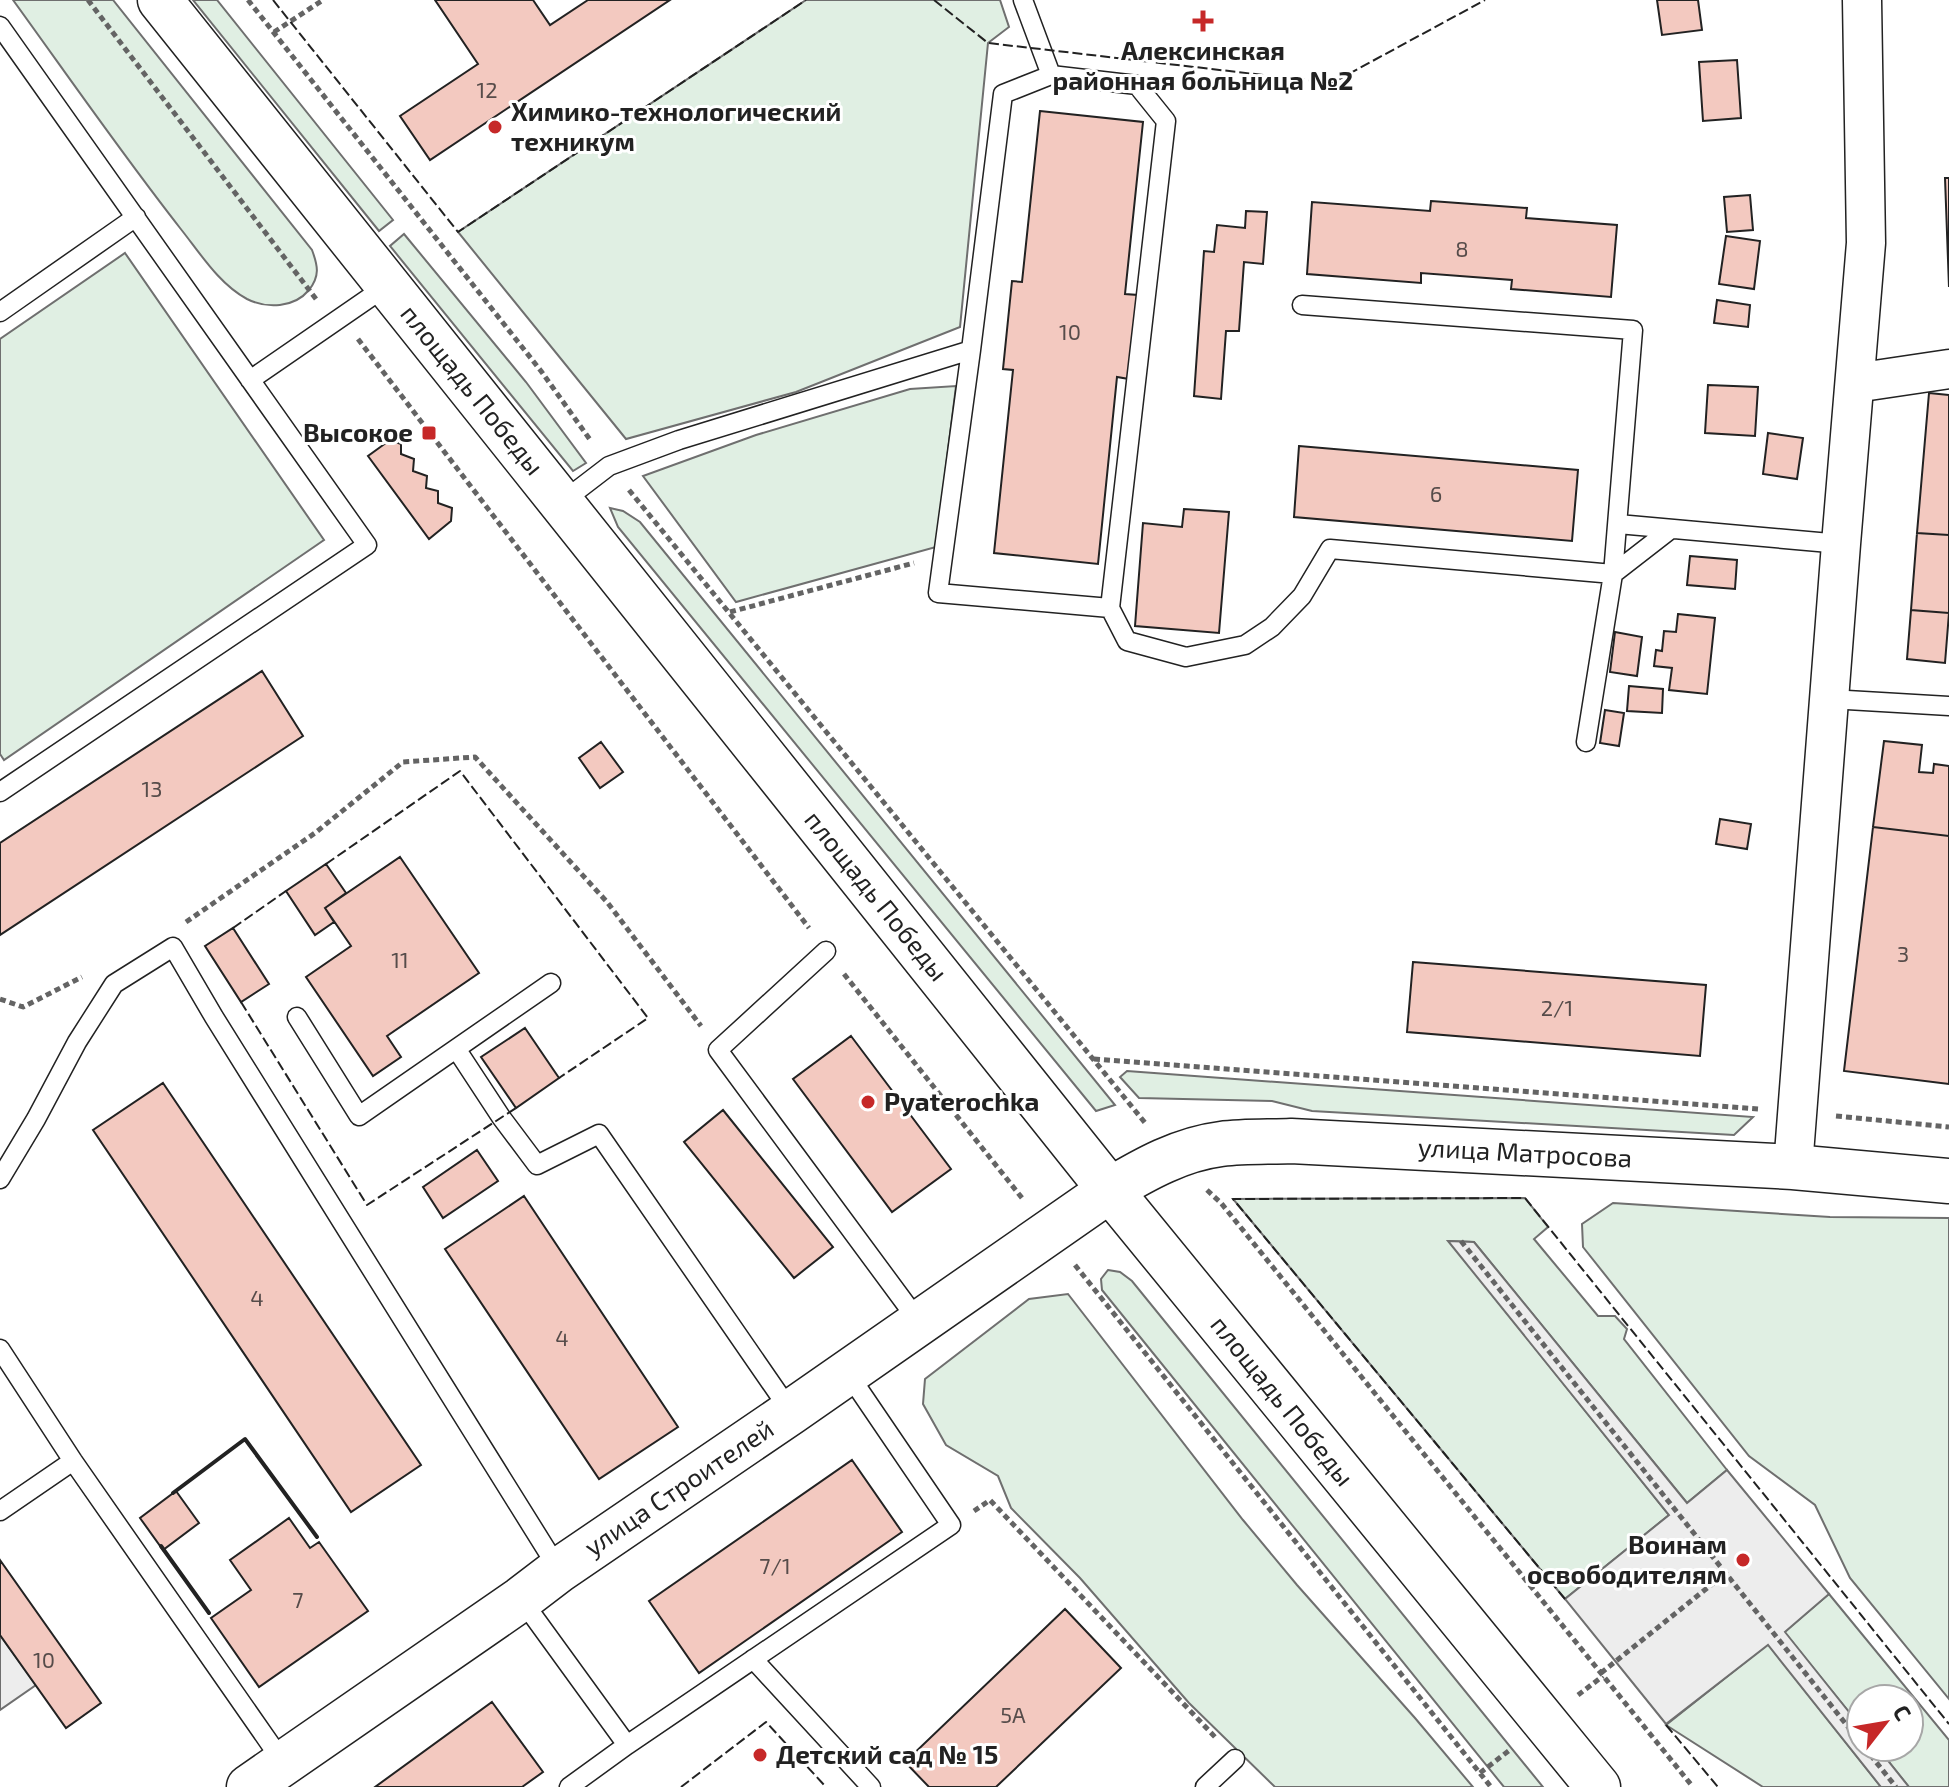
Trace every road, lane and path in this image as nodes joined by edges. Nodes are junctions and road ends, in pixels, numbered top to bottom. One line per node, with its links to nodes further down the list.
1 (88, 0): 14 (path)
2 (160, 0): 11 (street, площадь Победы)
3 (248, 0): 8 (path)
4 (323, 0): 8 (path)
5 (1023, 0): 9 (lane)
6 (1862, 0): 18 (street)
7 (0, 26): 10 (lane)
8 (274, 32): 19 (path)
9 (1051, 75): 15 (lane); 26 (lane)
10 (136, 217): 13 (lane); 17 (lane)
11 (388, 285): 14 (lane); 20 (street, площадь Победы)
12 (1302, 305): 21 (lane)
13 (0, 312)
14 (334, 322): 17 (lane); 33 (path)
15 (971, 350): 19 (lane); 24 (lane)
16 (1949, 369): 18 (street)
17 (250, 380): 31 (lane)
18 (1855, 383): 23 (street)
19 (609, 466): 20 (lane); 27 (path)
20 (562, 502): 47 (street, площадь Победы)
21 (1618, 524): 22 (lane); 25 (lane)
22 (1671, 529): 23 (lane); 25 (lane)
23 (1841, 544): 28 (street)
24 (943, 555): 26 (lane); 27 (path)
25 (1613, 574): 26 (lane); 30 (lane)
26 (1110, 608)
27 (730, 612): 40 (path)
28 (1830, 699): 29 (lane); 41 (street)
29 (1949, 706)
30 (1586, 742)
31 (0, 792)
32 (177, 928): 39 (path)
33 (826, 951): 39 (lane); 48 (path)
34 (88, 973): 36 (path)
35 (551, 983): 38 (lane)
36 (0, 999)
37 (297, 1017): 38 (lane)
38 (457, 1050): 53 (lane)
39 (718, 1050): 50 (lane)
40 (1093, 1059): 41 (path); 43 (path)
41 (1797, 1112): 42 (path); 44 (street)
42 (1949, 1127)
43 (1172, 1156): 44 (street, улица Матросова); 47 (street, улица Матросова); 61 (path)
44 (1793, 1167): 46 (street, улица Матросова)
45 (0, 1179): 57 (lane)
46 (1949, 1181)
47 (1110, 1190): 48 (street, улица Строителей); 71 (street, площадь Победы)
48 (1049, 1232): 50 (street, улица Строителей); 70 (path)
49 (1461, 1241): 58 (path)
50 (919, 1322): 52 (street, улица Строителей)
51 (0, 1349): 54 (lane)
52 (847, 1372): 53 (street, улица Строителей); 56 (lane)
53 (791, 1412): 57 (street, улица Строителей)
54 (73, 1461): 55 (lane); 66 (lane)
55 (0, 1511)
56 (951, 1525): 60 (lane); 64 (path)
57 (559, 1570): 59 (street, улица Строителей)
58 (1726, 1573): 61 (path); 62 (path)
59 (521, 1599): 63 (lane); 66 (street, улица Строителей)
60 (753, 1659): 63 (lane); 68 (lane)
61 (1601, 1673): 72 (path)
62 (1845, 1724)
63 (627, 1745): 67 (lane)
64 (1235, 1759): 69 (lane)
65 (1877, 1763): 73 (path)
66 (265, 1776)
67 (569, 1787)
68 (871, 1787)
69 (1205, 1787)
70 (1491, 1787)
71 (1598, 1787)
72 (1693, 1787)
73 (1896, 1787)

